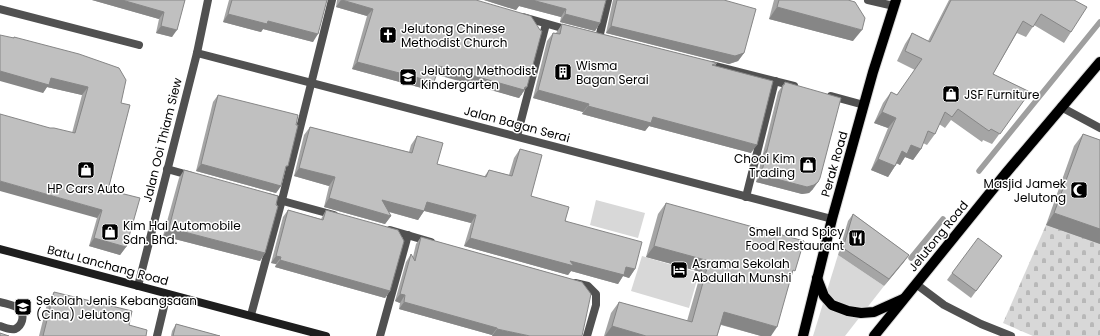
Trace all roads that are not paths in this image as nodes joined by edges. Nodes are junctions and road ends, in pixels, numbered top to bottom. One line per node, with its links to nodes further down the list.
1 (208, 0): 12 (street, Jalan Ooi Thiam Siew)
2 (332, 0): 16 (street)
3 (608, 0): 10 (street)
4 (868, 0): 5 (street)
5 (895, 3): 19 (main road, Perak Road)
6 (0, 9): 11 (street)
7 (516, 15): 8 (street)
8 (546, 24): 9 (street); 22 (street)
9 (576, 32)
10 (599, 38)
11 (139, 46)
12 (197, 52): 16 (street, Jalan Bagan Serai); 23 (street, Jalan Ooi Thiam Siew)
13 (1100, 62): 20 (main road, Jelutong Road)
14 (706, 64): 15 (street)
15 (775, 81): 17 (street); 26 (street)
16 (312, 83): 22 (street, Jalan Bagan Serai); 27 (street)
17 (804, 89)
18 (827, 95): 19 (street)
19 (864, 105): 29 (main road, Perak Road)
20 (1061, 107): 21 (street); 36 (main road, Jelutong Road)
21 (1100, 128)
22 (517, 136): 26 (street, Jalan Bagan Serai)
23 (167, 169): 24 (street); 37 (street, Jalan Ooi Thiam Siew)
24 (198, 177)
25 (259, 194): 27 (street)
26 (746, 197): 29 (street, Jalan Bagan Serai)
27 (282, 200): 28 (street); 41 (street)
28 (342, 217)
29 (832, 219): 34 (main road, Perak Road)
30 (379, 227): 31 (street)
31 (408, 236): 32 (street); 45 (street)
32 (438, 244)
33 (0, 249): 37 (main road, Batu Lanchang Road)
34 (817, 278): 39 (main road); 47 (main road, Perak Road)
35 (565, 280): 46 (street)
36 (916, 284): 39 (main road, Jelutong Road); 49 (street)
37 (138, 286): 38 (main road, Batu Lanchang Road)
38 (167, 294): 41 (main road, Batu Lanchang Road); 43 (street)
39 (905, 298): 48 (main road, Jelutong Road)
40 (0, 302): 42 (street)
41 (251, 315): 44 (main road, Batu Lanchang Road)
42 (0, 326)
43 (157, 336)
44 (326, 336)
45 (380, 336)
46 (587, 336)
47 (803, 336)
48 (874, 336)
49 (1011, 336)

